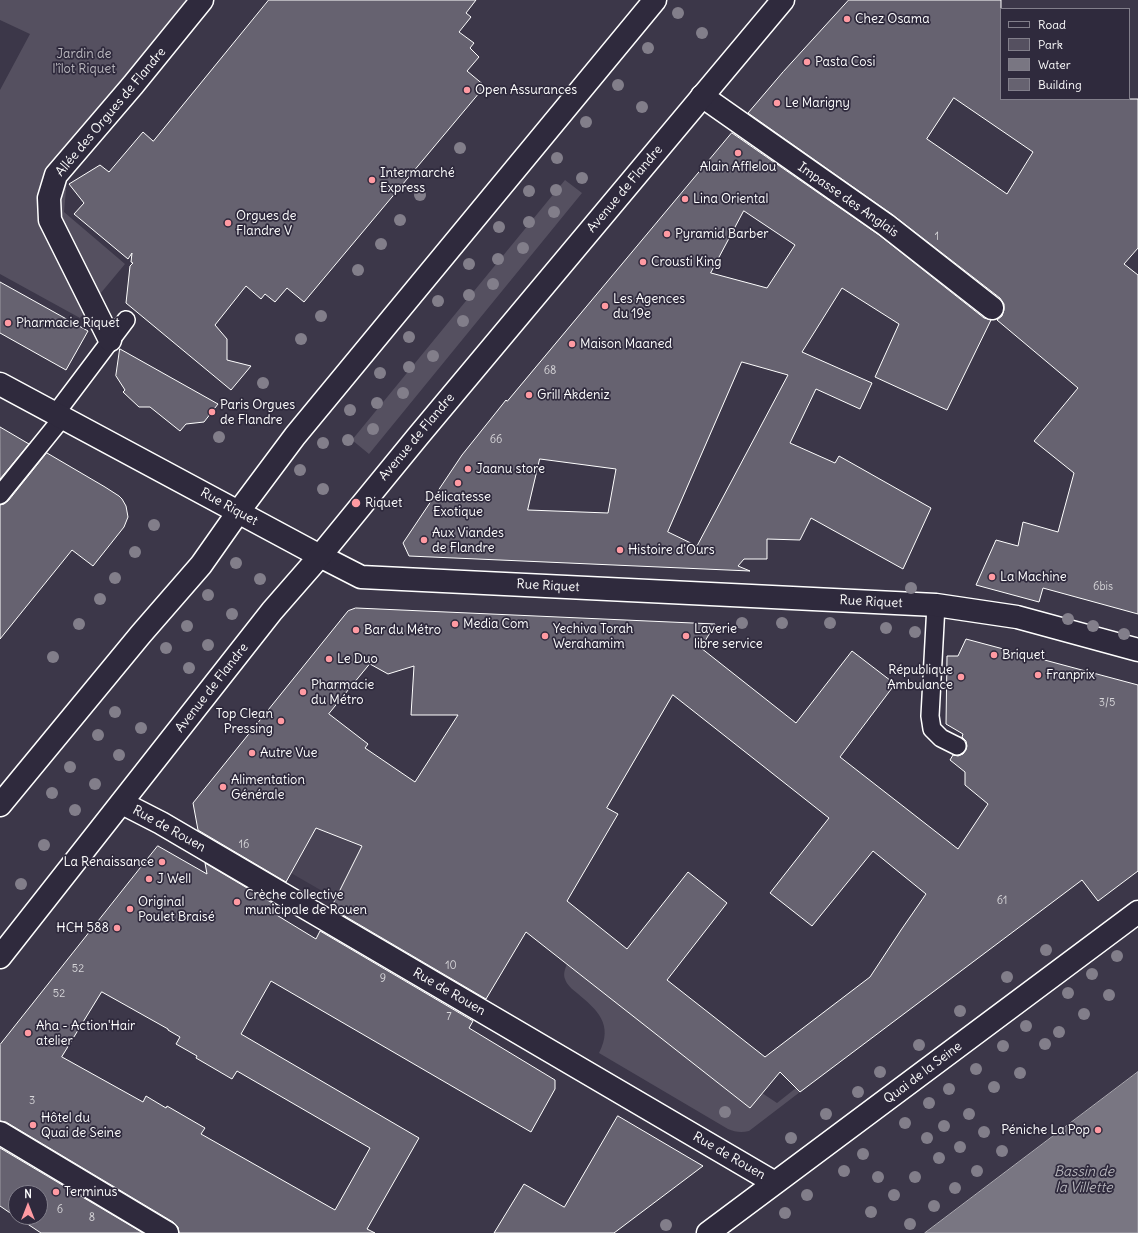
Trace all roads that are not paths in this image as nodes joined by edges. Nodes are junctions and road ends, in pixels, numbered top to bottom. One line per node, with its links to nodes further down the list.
1 (202, 0): 7 (street, Allée des Orgues de Flandre)
2 (655, 0): 11 (street)
3 (783, 0): 4 (street, Avenue de Flandre)
4 (702, 96): 5 (street, Impasse des Anglais); 12 (street, Avenue de Flandre)
5 (992, 308)
6 (126, 320): 7 (lane)
7 (110, 340): 9 (lane)
8 (0, 384): 9 (street, Rue Riquet)
9 (60, 415): 10 (lane); 11 (street, Rue Riquet)
10 (0, 495)
11 (238, 511): 12 (street, Rue Riquet); 17 (street)
12 (320, 556): 13 (street, Rue Riquet); 16 (street, Avenue de Flandre)
13 (936, 606): 14 (street, Rue Riquet); 15 (lane)
14 (1138, 650)
15 (957, 746)
16 (122, 803): 19 (street, Avenue de Flandre); 21 (street, Rue de Rouen)
17 (0, 805)
18 (1138, 912): 21 (street, Quai de la Seine)
19 (0, 957)
20 (0, 1133): 22 (street)
21 (775, 1183): 23 (street, Quai de la Seine)
22 (167, 1233)
23 (708, 1233)

